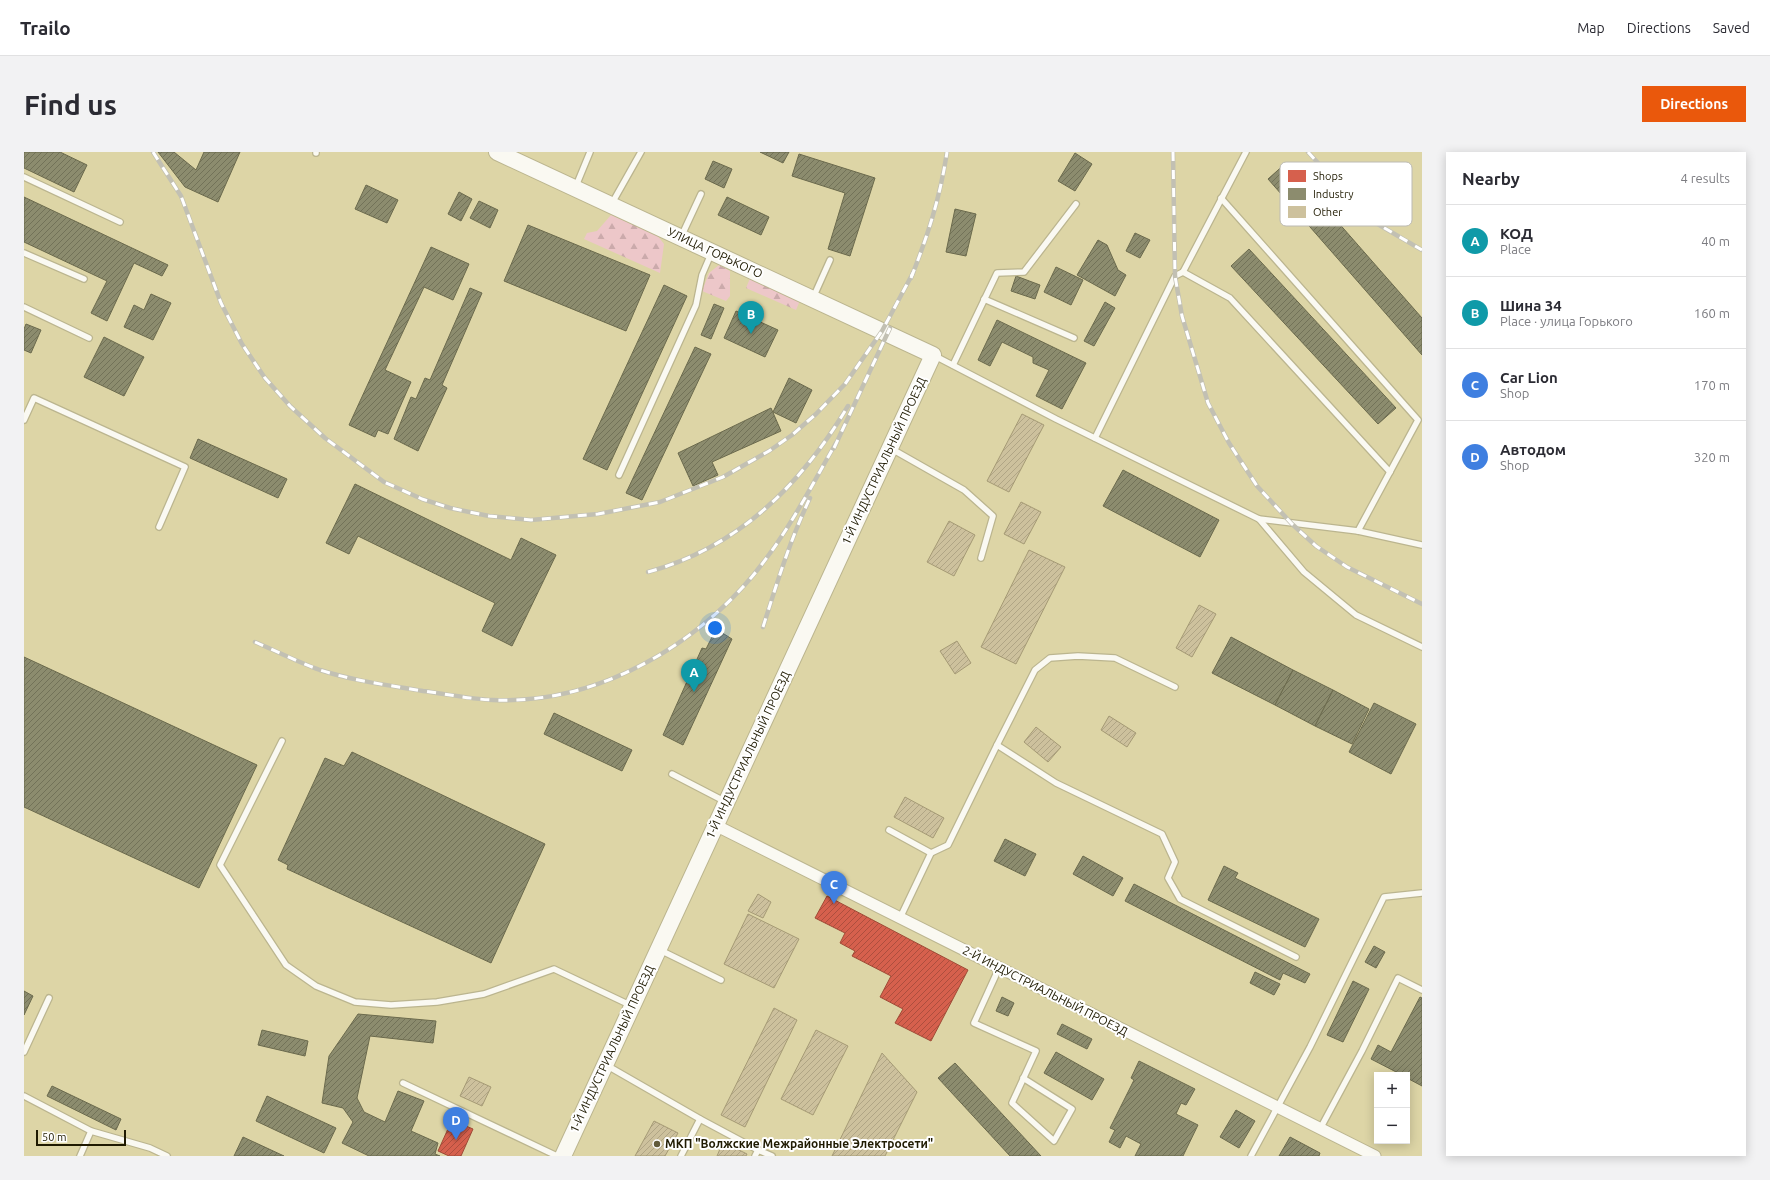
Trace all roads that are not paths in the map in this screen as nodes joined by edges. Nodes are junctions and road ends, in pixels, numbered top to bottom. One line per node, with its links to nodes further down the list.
1 (497, 152): 6 (street, УЛИЦА ГОРЬКОГО)
2 (590, 152): 6 (lane)
3 (641, 152): 10 (lane)
4 (1246, 152): 8 (lane)
5 (24, 177): 11 (lane)
6 (575, 188): 10 (street, УЛИЦА ГОРЬКОГО)
7 (701, 194): 12 (lane)
8 (1222, 198): 16 (lane); 28 (lane)
9 (1076, 204): 19 (lane)
10 (611, 205): 12 (street, УЛИЦА ГОРЬКОГО)
11 (120, 222)
12 (681, 238): 13 (street, УЛИЦА ГОРЬКОГО)
13 (712, 252): 18 (street, УЛИЦА ГОРЬКОГО); 29 (lane)
14 (24, 253): 17 (lane)
15 (830, 260): 18 (lane)
16 (1183, 272): 26 (lane); 28 (lane)
17 (84, 278)
18 (813, 299): 23 (street, УЛИЦА ГОРЬКОГО)
19 (984, 299): 22 (lane); 24 (lane)
20 (24, 307): 21 (lane)
21 (88, 338)
22 (1074, 338)
23 (933, 355): 24 (lane); 27 (street, 1-Й ИНДУСТРИАЛЬНЫЙ ПРОЕЗД)
24 (953, 365): 26 (lane)
25 (24, 420): 31 (lane)
26 (1095, 438): 30 (lane)
27 (890, 448): 34 (lane); 40 (street, 1-Й ИНДУСТРИАЛЬНЫЙ ПРОЕЗД)
28 (1390, 472): 32 (lane)
29 (618, 475)
30 (1259, 519): 32 (lane); 35 (lane)
31 (159, 528)
32 (1358, 532): 33 (lane)
33 (1422, 545)
34 (981, 558)
35 (1422, 647)
36 (1175, 687): 38 (lane)
37 (282, 741): 52 (lane)
38 (997, 745): 43 (lane); 47 (lane)
39 (672, 774): 40 (lane)
40 (726, 802): 41 (street, 1-Й ИНДУСТРИАЛЬНЫЙ ПРОЕЗД)
41 (715, 825): 45 (street, 2-Й ИНДУСТРИАЛЬНЫЙ ПРОЕЗД); 46 (street, 1-Й ИНДУСТРИАЛЬНЫЙ ПРОЕЗД)
42 (890, 830): 43 (lane)
43 (931, 853): 45 (lane)
44 (1422, 893): 58 (lane)
45 (900, 918): 48 (street, 2-Й ИНДУСТРИАЛЬНЫЙ ПРОЕЗД)
46 (658, 949): 49 (lane); 52 (street, 1-Й ИНДУСТРИАЛЬНЫЙ ПРОЕЗД)
47 (1296, 958)
48 (999, 968): 55 (lane); 58 (street, 2-Й ИНДУСТРИАЛЬНЫЙ ПРОЕЗД)
49 (721, 980)
50 (1422, 990): 60 (lane)
51 (48, 998): 53 (lane)
52 (632, 1006): 54 (street, 1-Й ИНДУСТРИАЛЬНЫЙ ПРОЕЗД)
53 (24, 1052)
54 (605, 1065): 59 (lane); 66 (street, 1-Й ИНДУСТРИАЛЬНЫЙ ПРОЕЗД)
55 (1024, 1078): 55 (lane)
56 (403, 1082): 65 (lane)
57 (24, 1096): 61 (lane)
58 (1276, 1107): 60 (street, 2-Й ИНДУСТРИАЛЬНЫЙ ПРОЕЗД); 70 (lane)
59 (700, 1119): 62 (lane); 67 (lane)
60 (1320, 1129): 71 (street, 2-Й ИНДУСТРИАЛЬНЫЙ ПРОЕЗД)
61 (91, 1131): 63 (lane); 64 (lane)
62 (758, 1150): 68 (lane); 69 (lane)
63 (80, 1156)
64 (167, 1156)
65 (557, 1156)
66 (563, 1156)
67 (681, 1156)
68 (755, 1156)
69 (772, 1156)
70 (1251, 1156)
71 (1374, 1156)

